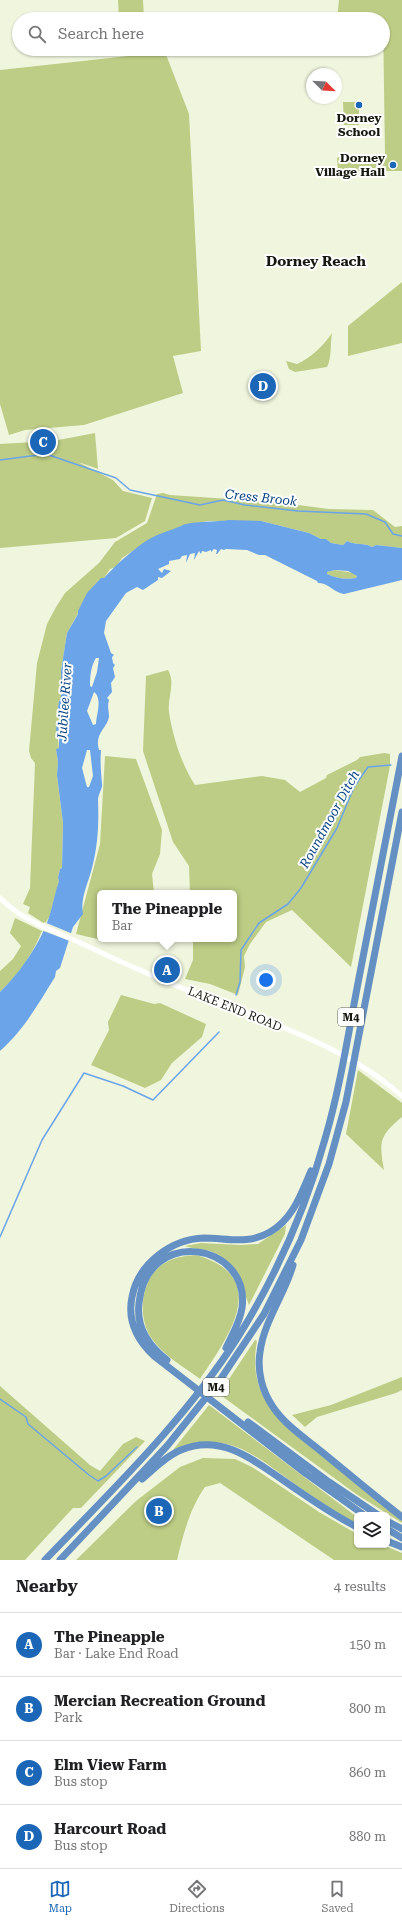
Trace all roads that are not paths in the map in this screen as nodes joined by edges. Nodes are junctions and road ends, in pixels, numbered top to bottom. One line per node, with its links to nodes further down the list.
1 (402, 756): 5 (highway, M4)
2 (402, 812): 6 (highway, M4)
3 (0, 898): 4 (main road, LAKE END ROAD)
4 (402, 1096)
5 (326, 1138): 7 (highway, M4); 8 (highway, M4)
6 (301, 1240): 12 (highway, M4); 13 (highway, M4)
7 (214, 1371): 8 (highway, M4); 21 (highway, M4)
8 (179, 1373): 9 (highway, M4)
9 (228, 1410): 10 (highway, M4); 11 (highway, M4)
10 (360, 1512)
11 (374, 1512)
12 (104, 1514): 15 (highway, M4); 22 (highway, M4)
13 (402, 1517)
14 (390, 1523): 16 (highway)
15 (354, 1525)
16 (402, 1529)
17 (390, 1531): 18 (highway)
18 (402, 1538)
19 (390, 1542): 20 (highway)
20 (402, 1547)
21 (46, 1560)
22 (60, 1560)

